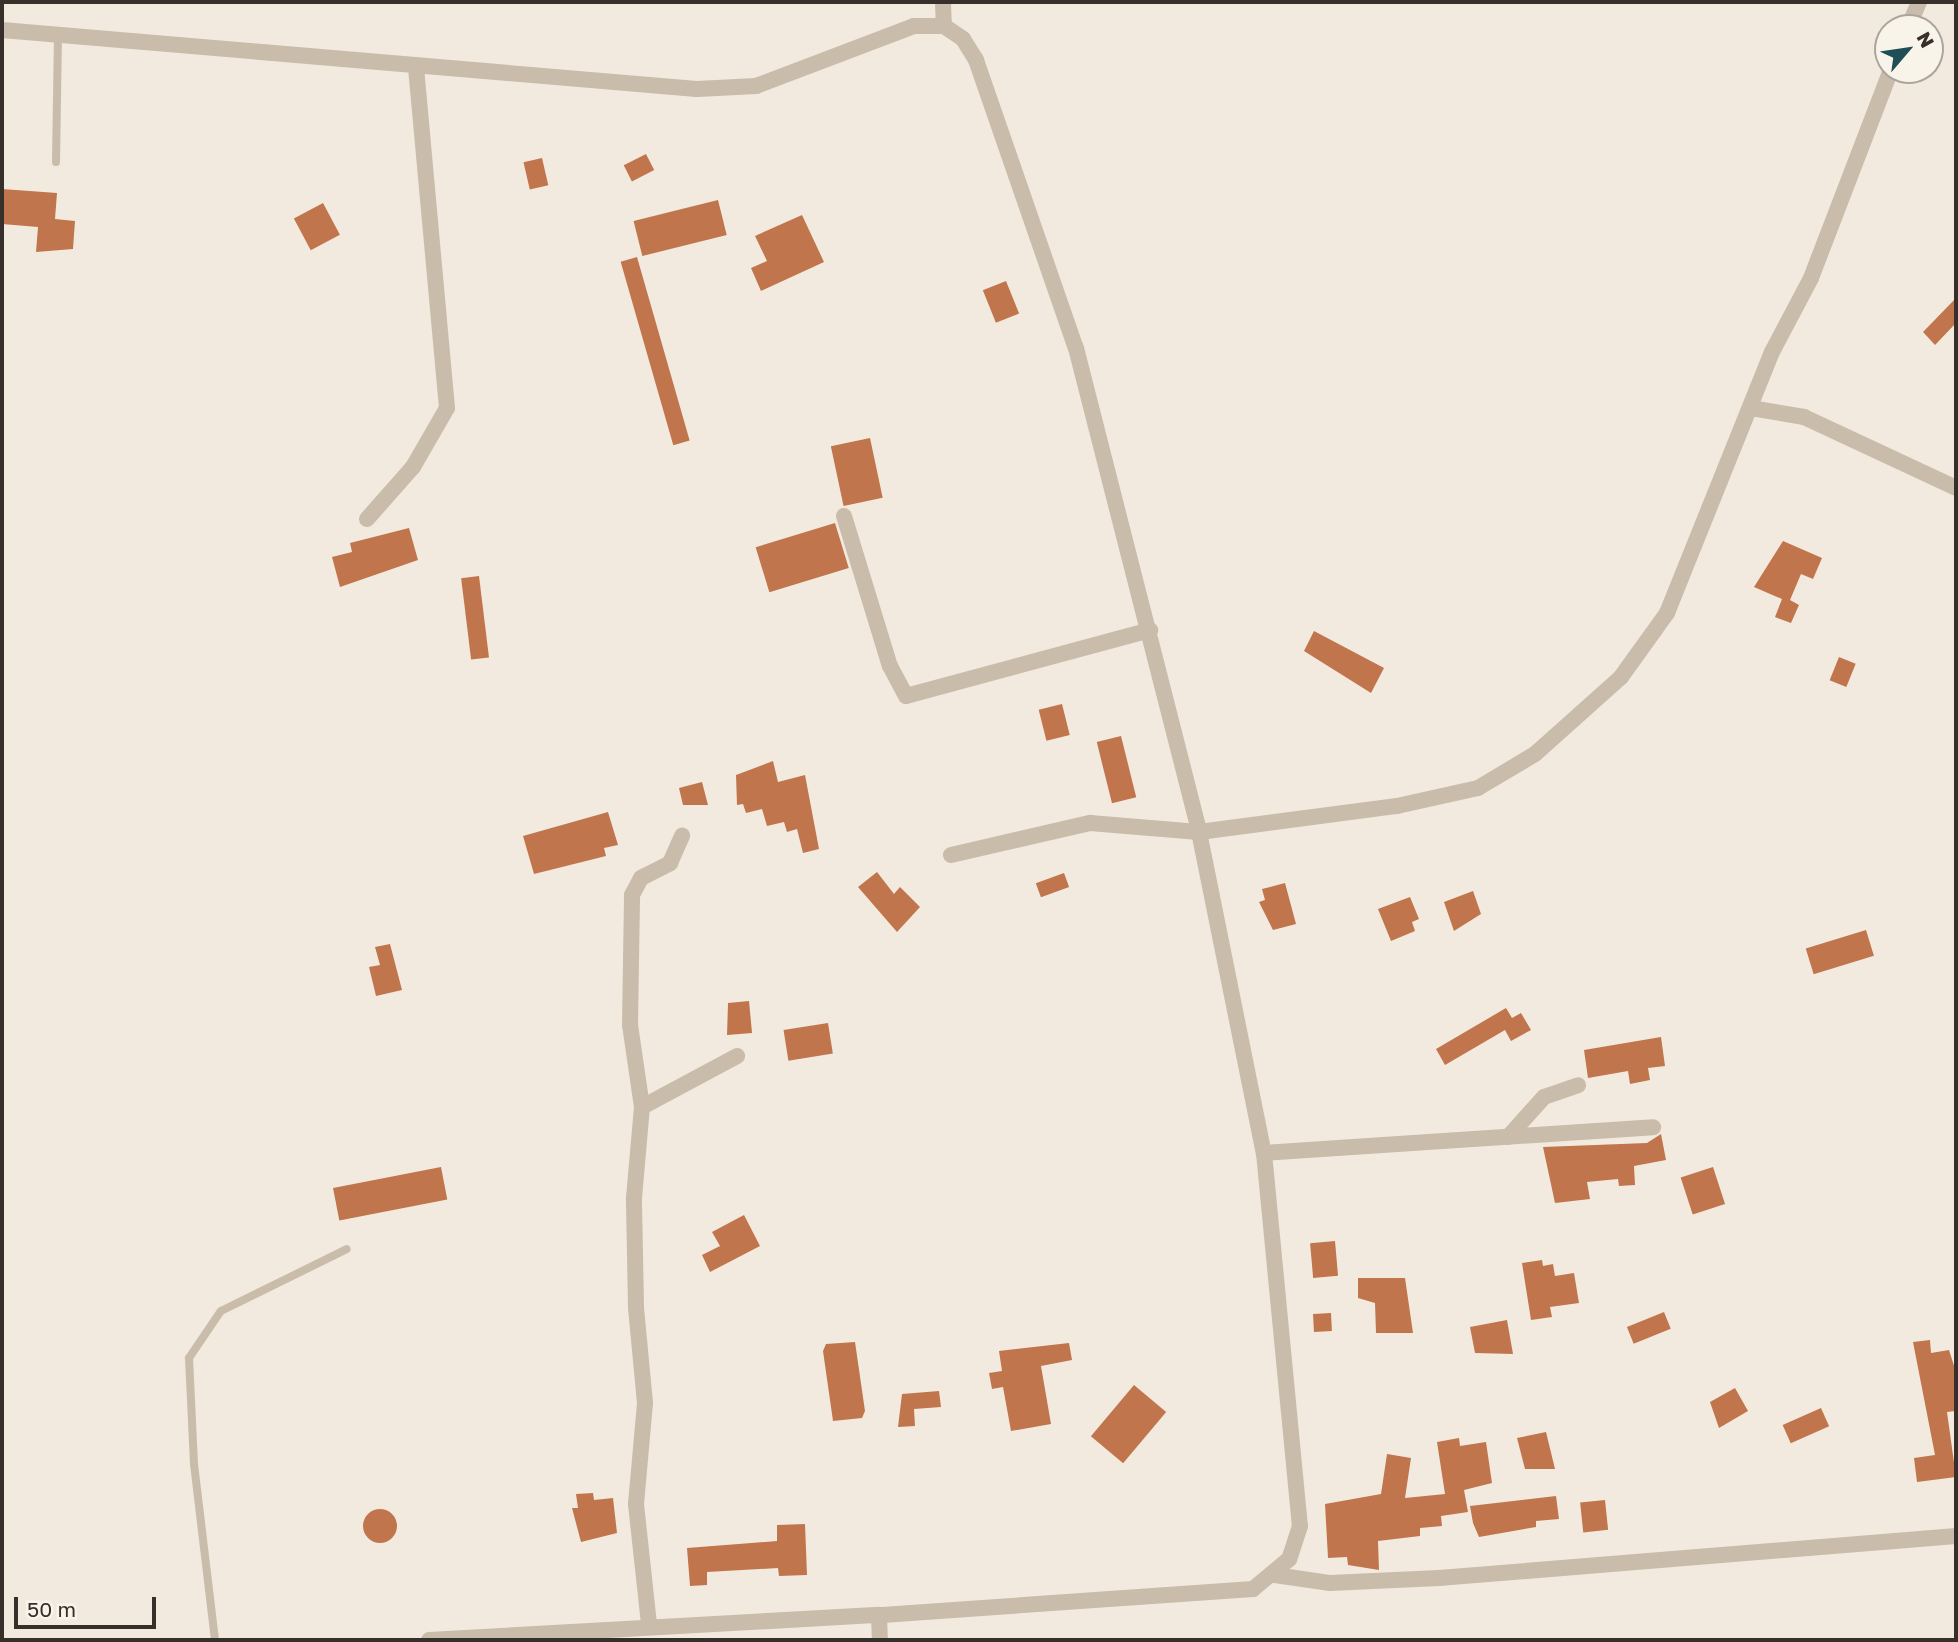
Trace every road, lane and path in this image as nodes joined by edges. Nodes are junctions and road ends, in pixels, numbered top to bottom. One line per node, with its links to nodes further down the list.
1 (943, 2): 2 (street)
2 (944, 26): 5 (street); 12 (street)
3 (2, 30): 4 (street)
4 (58, 35): 5 (street); 7 (lane)
5 (416, 67): 11 (street)
6 (1886, 84): 8 (street)
7 (56, 162)
8 (1751, 408): 9 (street); 13 (street)
9 (1956, 488)
10 (844, 516): 12 (street)
11 (367, 519)
12 (1150, 630): 13 (street)
13 (1199, 832): 15 (street); 21 (street)
14 (682, 836): 18 (street)
15 (951, 855)
16 (737, 1056): 18 (street)
17 (1578, 1085): 20 (street)
18 (642, 1107): 26 (street)
19 (1653, 1127): 20 (street)
20 (1508, 1138): 21 (street)
21 (1264, 1153): 24 (street)
22 (347, 1249): 27 (lane)
23 (1956, 1536): 24 (street)
24 (1275, 1575): 25 (street)
25 (879, 1615): 26 (street); 29 (street)
26 (649, 1624): 28 (street)
27 (215, 1640)
28 (429, 1640)
29 (880, 1640)

